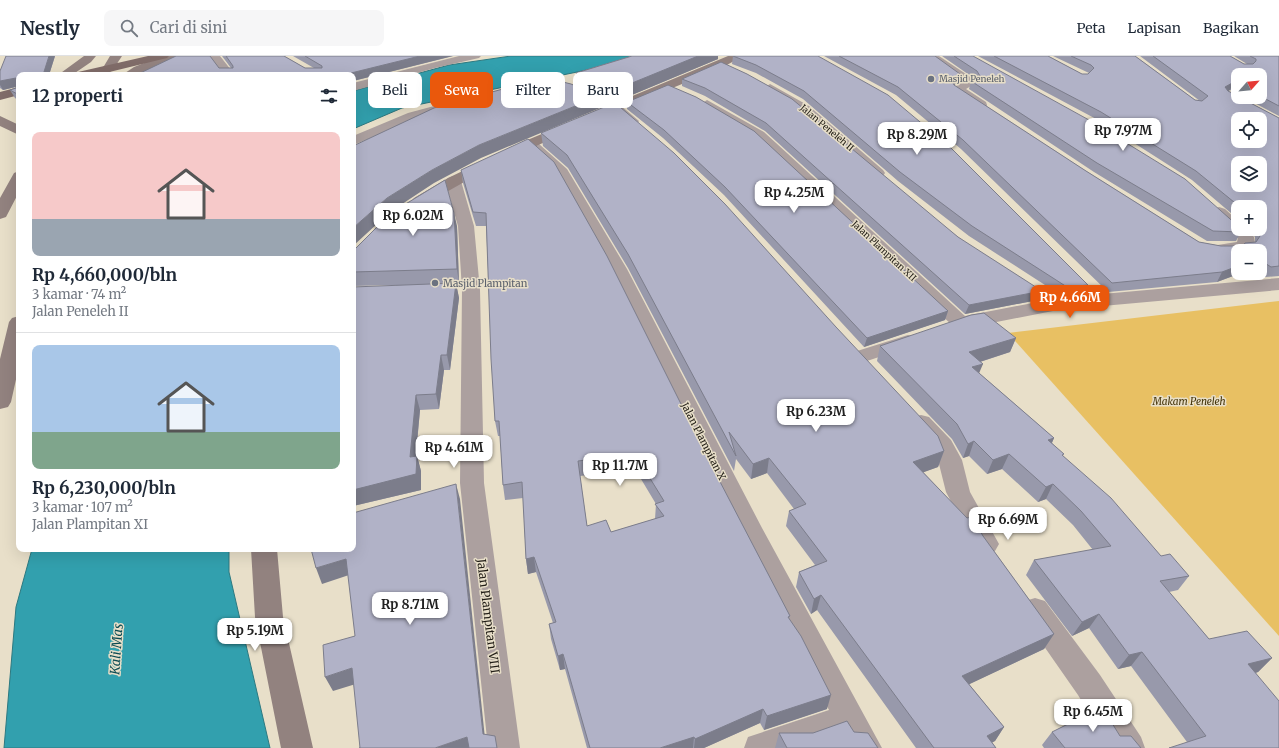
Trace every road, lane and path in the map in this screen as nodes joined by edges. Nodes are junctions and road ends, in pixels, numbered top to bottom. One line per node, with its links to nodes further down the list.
1 (90, 56): 13 (street)
2 (96, 56): 14 (street)
3 (116, 56): 15 (street)
4 (163, 56): 16 (main road)
5 (173, 56): 17 (street)
6 (214, 56): 18 (street)
7 (420, 56): 12 (street)
8 (475, 56): 12 (street)
9 (737, 56): 11 (street)
10 (931, 56): 28 (street)
11 (721, 64): 19 (street); 22 (street)
12 (433, 65): 21 (street)
13 (69, 72)
14 (105, 72)
15 (107, 72)
16 (109, 72)
17 (133, 72)
18 (227, 72)
19 (739, 72)
20 (759, 82): 36 (street, Jalan Peneleh II)
21 (356, 86)
22 (668, 86): 25 (street); 44 (street, Jalan Plampitan XII)
23 (16, 92): 24 (main road)
24 (0, 96)
25 (633, 101)
26 (442, 108): 32 (street)
27 (615, 108): 31 (street); 33 (street)
28 (993, 113)
29 (0, 120): 30 (street)
30 (16, 129)
31 (642, 129)
32 (356, 140)
33 (530, 144): 34 (street); 52 (street, Jalan Plampitan X)
34 (453, 181): 38 (street); 54 (street, Jalan Plampitan VIII)
35 (16, 182): 39 (street)
36 (892, 185)
37 (1210, 205): 40 (street)
38 (411, 207)
39 (0, 214)
40 (1202, 246)
41 (1279, 284): 43 (street)
42 (1039, 291): 43 (street)
43 (1058, 304): 44 (street)
44 (961, 323): 46 (street)
45 (16, 335): 47 (street)
46 (863, 359)
47 (0, 402)
48 (907, 407): 50 (street)
49 (264, 552): 53 (street)
50 (1000, 563)
51 (1019, 588): 57 (street)
52 (850, 718): 55 (street); 56 (street, Jalan Plampitan X)
53 (297, 748)
54 (504, 748)
55 (760, 748)
56 (866, 748)
57 (1129, 748)

